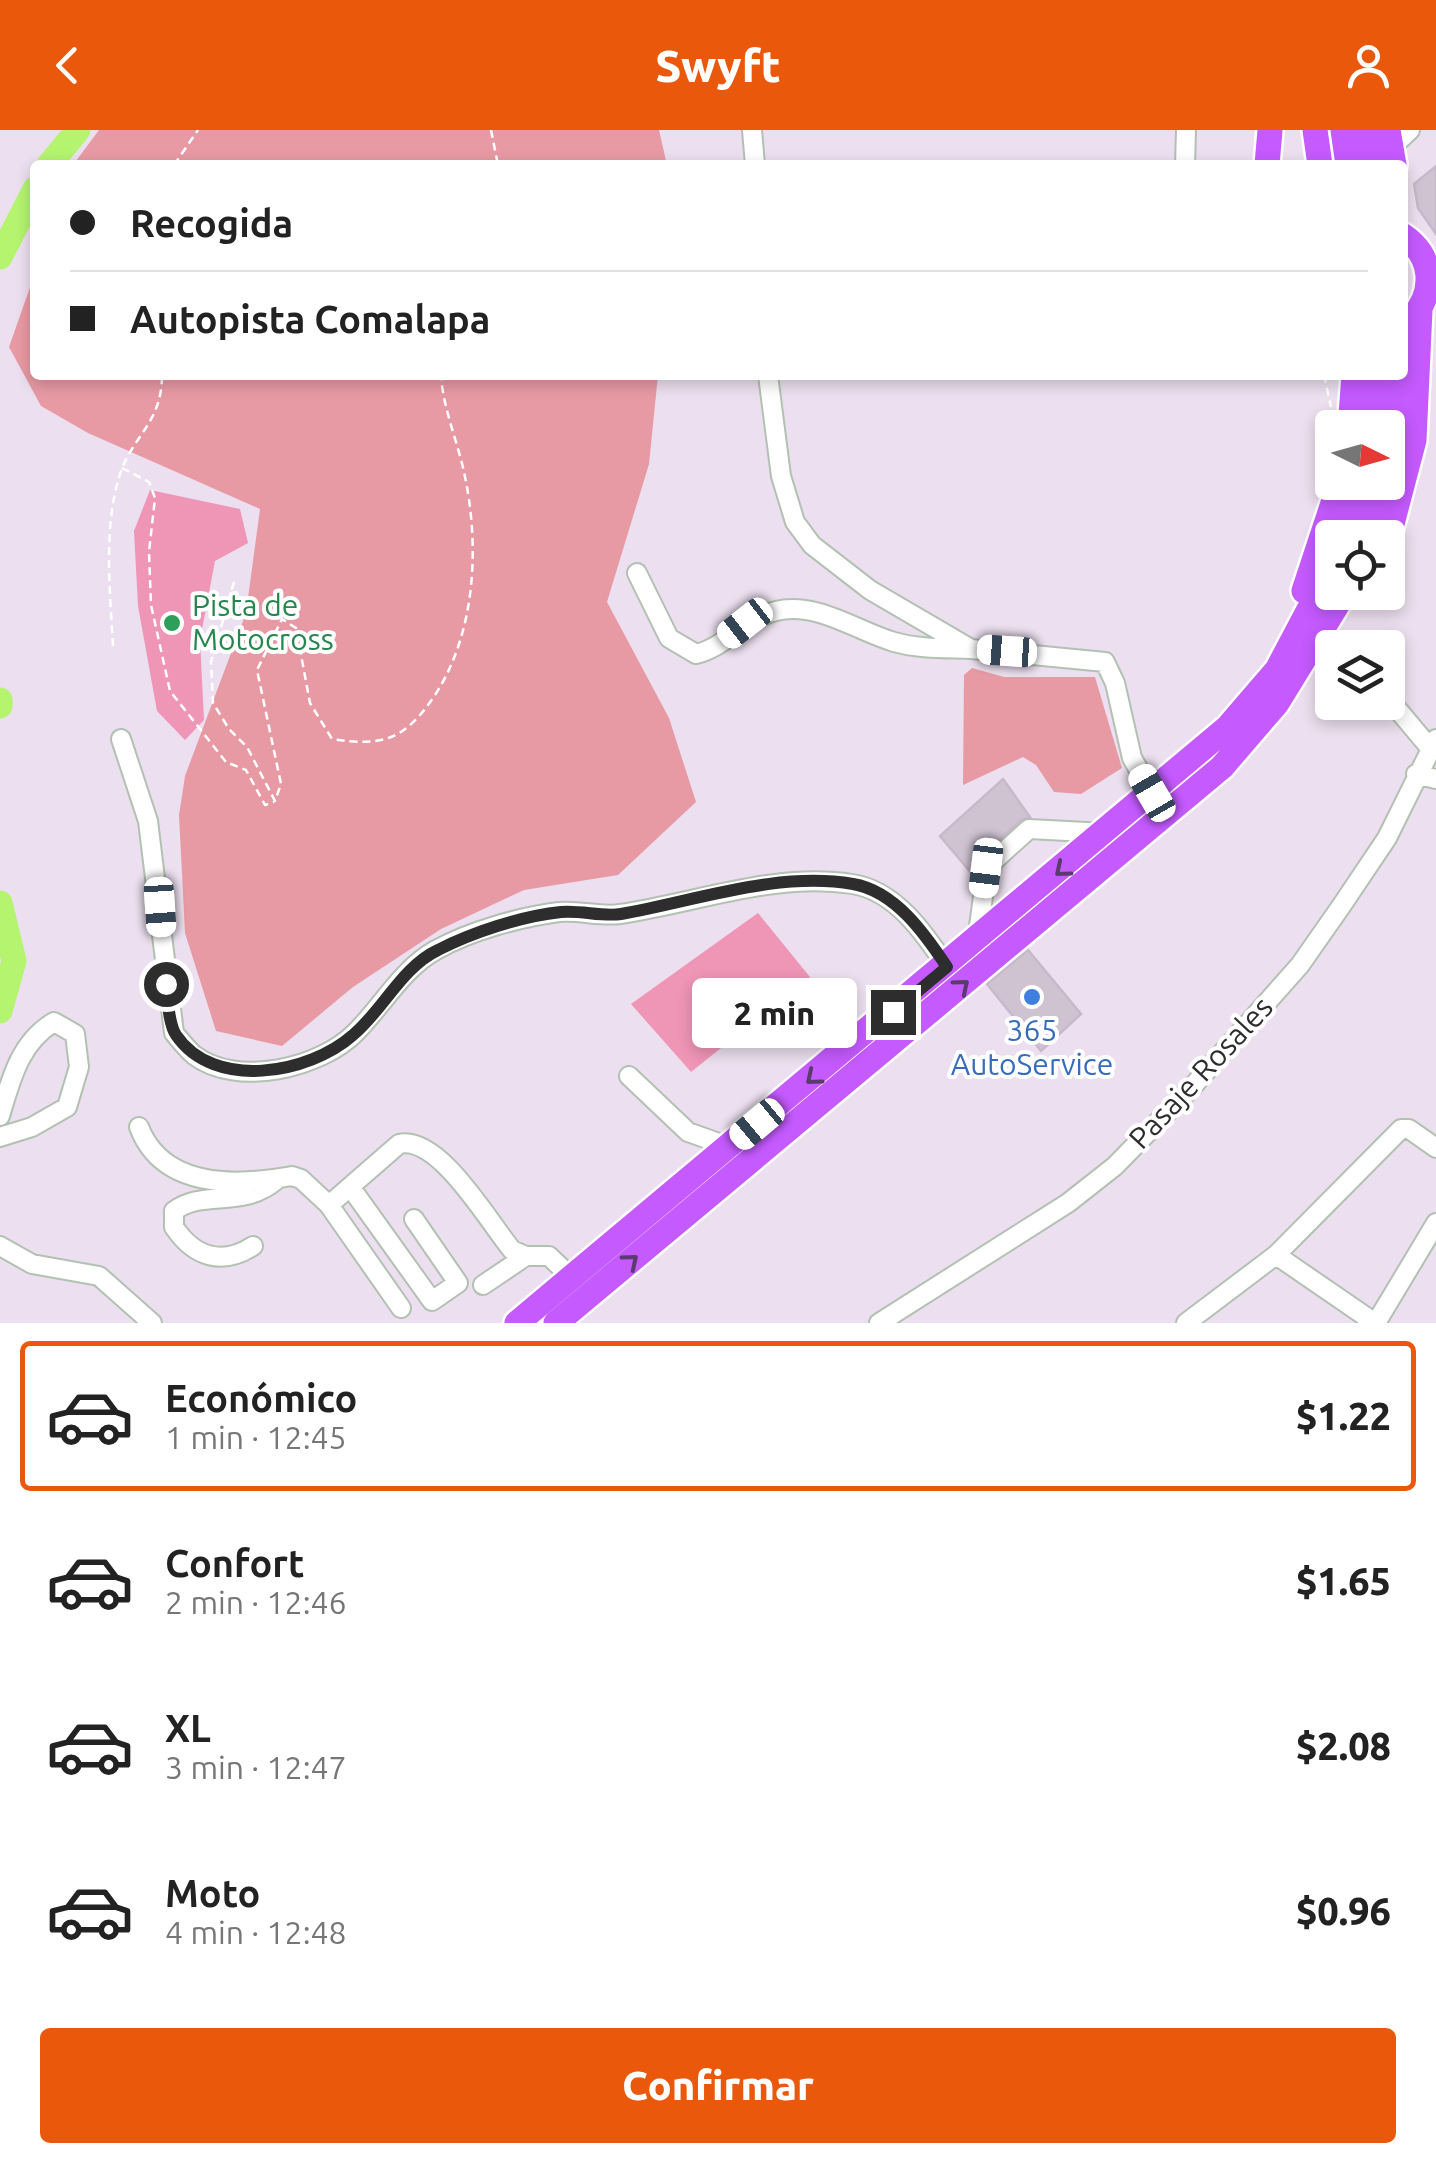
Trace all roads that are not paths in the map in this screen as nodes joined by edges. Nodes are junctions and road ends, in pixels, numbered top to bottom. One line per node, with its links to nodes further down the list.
1 (752, 130): 10 (street)
2 (1186, 130): 11 (street)
3 (1270, 130): 12 (highway)
4 (1284, 130): 13 (highway)
5 (1315, 130): 14 (highway)
6 (1343, 130): 15 (highway)
7 (1366, 130): 9 (highway)
8 (1410, 130): 9 (street)
9 (1386, 152)
10 (755, 160)
11 (1185, 160)
12 (1267, 160)
13 (1282, 160)
14 (1319, 160)
15 (1347, 160)
16 (1414, 237): 17 (highway)
17 (1418, 308): 26 (highway)
18 (769, 380): 30 (street)
19 (1353, 380): 22 (highway)
20 (1376, 380): 23 (highway)
21 (1400, 380): 24 (highway)
22 (1345, 410)
23 (1373, 410)
24 (1398, 410)
25 (1334, 500): 39 (highway)
26 (1393, 520)
27 (637, 573): 31 (street)
28 (1315, 599): 39 (highway)
29 (1334, 610): 40 (highway)
30 (933, 624): 31 (street); 32 (street)
31 (926, 648): 32 (street)
32 (971, 648): 39 (street)
33 (1315, 674): 40 (highway)
34 (1405, 715): 36 (street)
35 (121, 739): 43 (street)
36 (1433, 744): 37 (street, Pasaje Rosales)
37 (1416, 774): 38 (street); 65 (street, Pasaje Rosales)
38 (1436, 779)
39 (1152, 793): 41 (highway)
40 (1182, 803): 64 (highway, one-way to 40)
41 (1106, 832): 42 (highway, one-way to 42); 42 (street)
42 (977, 941): 43 (highway)
43 (947, 967): 48 (highway, one-way to 48)
44 (628, 1076): 48 (street)
45 (0, 1116): 47 (street)
46 (140, 1127): 50 (street)
47 (0, 1137)
48 (730, 1147): 59 (highway)
49 (1436, 1148): 57 (street)
50 (276, 1181): 52 (street); 56 (street)
51 (351, 1188): 52 (street); 53 (street); 58 (street)
52 (329, 1205): 61 (street)
53 (414, 1219)
54 (1436, 1222): 67 (street)
55 (0, 1246): 62 (street)
56 (253, 1246)
57 (1276, 1255): 66 (street); 67 (street)
58 (526, 1256): 59 (street); 60 (street)
59 (572, 1278): 63 (highway)
60 (484, 1285)
61 (401, 1308)
62 (152, 1323)
63 (518, 1323)
64 (556, 1323)
65 (879, 1323)
66 (1186, 1323)
67 (1375, 1323)

